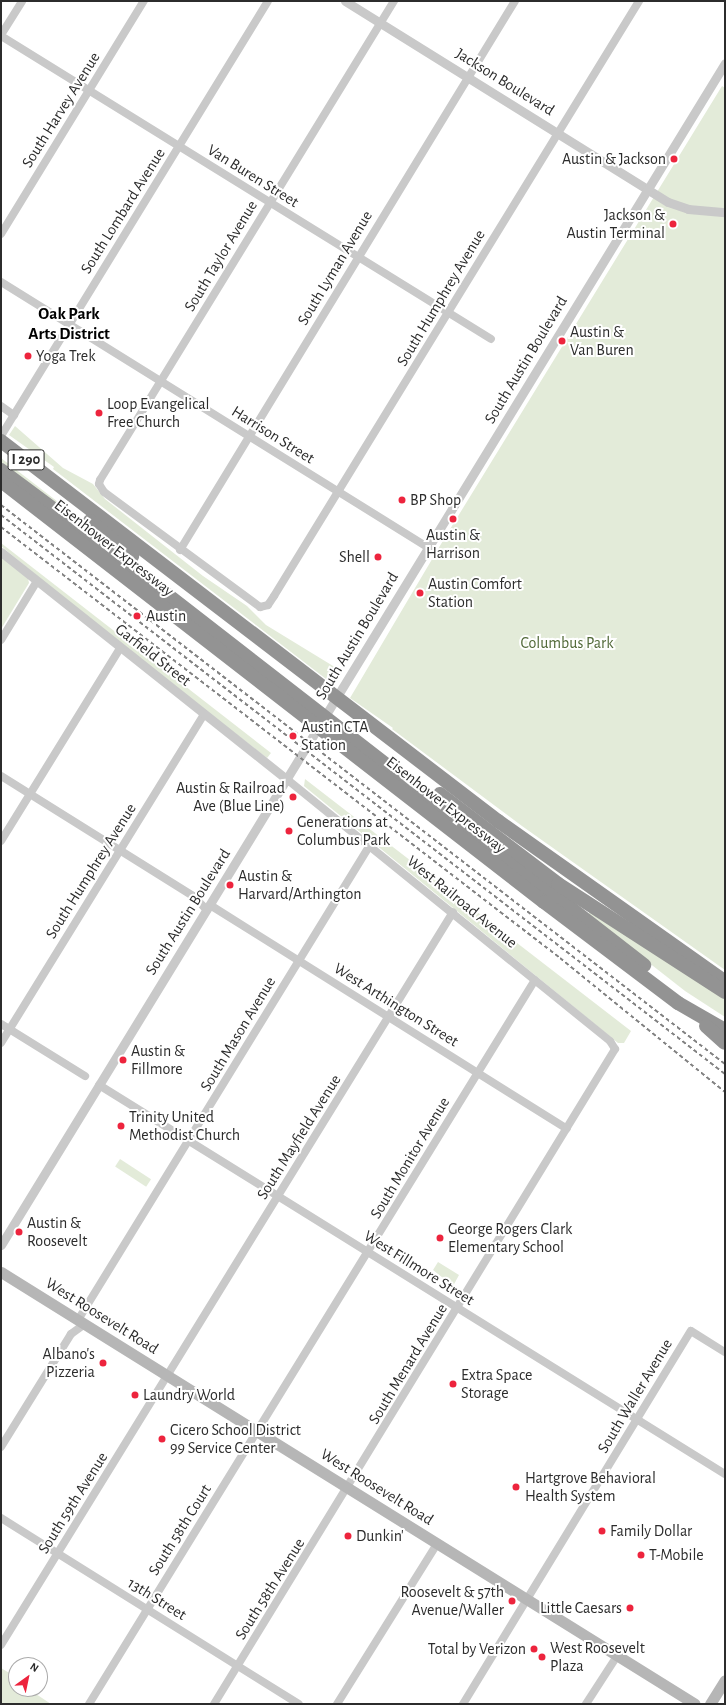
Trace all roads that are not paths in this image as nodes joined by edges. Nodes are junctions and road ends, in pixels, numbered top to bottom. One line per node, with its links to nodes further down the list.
1 (22, 1): 9 (street)
2 (144, 1): 13 (street, South Harvey Avenue)
3 (268, 1): 15 (street, South Lombard Avenue)
4 (345, 1): 8 (street, Jackson Boulevard)
5 (394, 1): 8 (street, South Taylor Avenue)
6 (515, 1): 12 (street, South Lyman Avenue)
7 (639, 1): 14 (street, South Humphrey Avenue)
8 (381, 23): 12 (street, Jackson Boulevard); 17 (street, South Taylor Avenue)
9 (1, 36): 13 (street, Van Buren Street)
10 (725, 63): 11 (street, South Austin Boulevard)
11 (722, 75): 16 (street, South Austin Boulevard)
12 (468, 77): 14 (street, Jackson Boulevard); 20 (street, South Lyman Avenue)
13 (89, 90): 15 (street, Van Buren Street); 19 (street, South Harvey Avenue)
14 (558, 133): 16 (street, Jackson Boulevard); 22 (street, South Humphrey Avenue)
15 (179, 146): 17 (street, Van Buren Street); 23 (street, South Lombard Avenue)
16 (648, 190): 18 (street, Jackson Boulevard); 34 (street, South Austin Boulevard)
17 (270, 202): 20 (street, Van Buren Street); 25 (street, South Taylor Avenue)
18 (725, 212)
19 (1, 234)
20 (358, 257): 22 (street, Van Buren Street); 29 (street, South Lyman Avenue)
21 (1, 282): 23 (street, Harrison Street)
22 (448, 313): 24 (street, Van Buren Street); 33 (street, South Humphrey Avenue)
23 (70, 325): 25 (street, Harrison Street); 27 (street, South Lombard Avenue)
24 (491, 339)
25 (161, 381): 29 (street, Harrison Street); 35 (street, South Taylor Avenue)
26 (1, 406): 27 (street)
27 (14, 415): 28 (street, South Lombard Avenue)
28 (2, 436): 31 (highway, Eisenhower Expressway / I 290)
29 (249, 436): 33 (street, Harrison Street); 35 (street, South Lyman Avenue)
30 (1, 470): 41 (highway)
31 (52, 480): 41 (highway); 52 (highway, Eisenhower Expressway / I 290)
32 (1, 481): 54 (highway, Eisenhower Expressway / I 290)
33 (338, 492): 34 (street, Harrison Street); 35 (street, South Humphrey Avenue)
34 (429, 548): 41 (street, South Austin Boulevard)
35 (180, 550)
36 (1, 552): 37 (street, Garfield Street)
37 (37, 581): 38 (street); 39 (street, Garfield Street)
38 (1, 640)
39 (120, 648): 40 (street, Garfield Street); 44 (street)
40 (204, 714): 43 (street, Garfield Street); 47 (street, South Humphrey Avenue)
41 (328, 714): 43 (street, South Austin Boulevard); 53 (highway); 58 (highway)
42 (1, 776): 44 (street, West Arthington Street)
43 (288, 780): 46 (street, West Railroad Avenue); 48 (street, South Austin Boulevard)
44 (30, 794): 45 (street); 47 (street, West Arthington Street)
45 (1, 841)
46 (370, 845): 49 (street, West Railroad Avenue); 50 (street, South Mason Avenue)
47 (120, 851): 48 (street, West Arthington Street); 57 (street, South Humphrey Avenue)
48 (209, 907): 50 (street, West Arthington Street); 64 (street, South Austin Boulevard)
49 (453, 912): 51 (street, West Railroad Avenue); 55 (street, South Mayfield Avenue)
50 (299, 961): 55 (street, West Arthington Street); 66 (street, South Mason Avenue)
51 (535, 980): 61 (street, West Railroad Avenue); 62 (street, South Monitor Avenue)
52 (725, 982)
53 (725, 992)
54 (678, 1002): 58 (highway, Eisenhower Expressway / I 290); 60 (highway)
55 (389, 1017): 62 (street, West Arthington Street); 67 (street, South Mayfield Avenue)
56 (1, 1024): 57 (street)
57 (10, 1029): 59 (street, South Humphrey Avenue); 63 (street)
58 (722, 1029)
59 (1, 1043)
60 (725, 1043)
61 (615, 1048): 65 (street, South Menard Avenue)
62 (478, 1073): 65 (street, West Arthington Street); 69 (street, South Monitor Avenue)
63 (85, 1076)
64 (99, 1085): 66 (street, West Fillmore Street); 68 (street, South Austin Boulevard)
65 (566, 1129): 71 (street, South Menard Avenue)
66 (189, 1141): 67 (street, West Fillmore Street); 72 (street, South Mason Avenue)
67 (279, 1197): 69 (street, West Fillmore Street); 74 (street, South Mayfield Avenue)
68 (1, 1245)
69 (368, 1252): 71 (street, West Fillmore Street); 76 (street, South Monitor Avenue)
70 (1, 1272): 72 (main road, West Roosevelt Road)
71 (458, 1308): 75 (street, West Fillmore Street); 79 (street, South Menard Avenue)
72 (82, 1322): 74 (main road, West Roosevelt Road); 77 (street, South Mason Avenue)
73 (725, 1352): 75 (street, South Waller Avenue)
74 (168, 1376): 76 (main road, West Roosevelt Road); 82 (street, South 59th Avenue)
75 (637, 1419): 78 (street, West Fillmore Street); 83 (street, South Waller Avenue)
76 (258, 1432): 79 (main road, West Roosevelt Road); 84 (street, South 58th Court)
77 (1, 1447)
78 (725, 1474)
79 (348, 1488): 81 (main road, West Roosevelt Road); 87 (street, South 58th Avenue)
80 (1, 1518): 82 (street, 13th Street)
81 (437, 1544): 83 (main road, West Roosevelt Road); 93 (street)
82 (58, 1554): 84 (street, 13th Street); 85 (street, South 59th Avenue)
83 (527, 1600): 86 (main road, West Roosevelt Road); 94 (street, South Waller Avenue)
84 (147, 1610): 87 (street, 13th Street); 90 (street, South 58th Court)
85 (1, 1645)
86 (617, 1656): 89 (street); 95 (main road, West Roosevelt Road)
87 (238, 1666): 91 (street, South 58th Avenue); 92 (street, 13th Street)
88 (725, 1680): 96 (main road)
89 (587, 1702)
90 (89, 1704)
91 (214, 1704)
92 (299, 1704)
93 (337, 1704)
94 (462, 1704)
95 (695, 1704)
96 (710, 1704)

